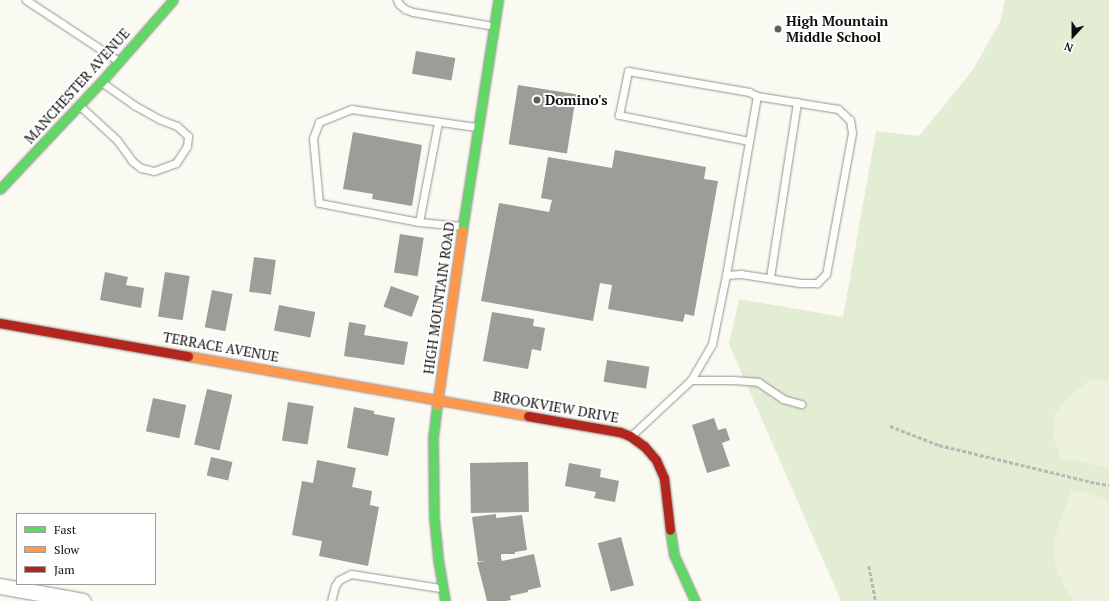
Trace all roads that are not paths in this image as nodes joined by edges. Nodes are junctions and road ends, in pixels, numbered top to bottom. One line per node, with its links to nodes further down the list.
1 (26, 0): 6 (lane)
2 (173, 0): 6 (street, MANCHESTER AVENUE)
3 (397, 0): 5 (lane)
4 (498, 0): 5 (street, HIGH MOUNTAIN ROAD)
5 (494, 26): 12 (street, HIGH MOUNTAIN ROAD)
6 (119, 62): 7 (street, MANCHESTER AVENUE)
7 (101, 82): 10 (street, MANCHESTER AVENUE); 10 (lane)
8 (757, 96): 9 (lane); 13 (lane); 13 (lane)
9 (797, 102): 18 (lane); 18 (lane)
10 (79, 105): 14 (street, MANCHESTER AVENUE)
11 (438, 122): 12 (lane); 15 (lane); 15 (lane)
12 (478, 128): 16 (street, HIGH MOUNTAIN ROAD)
13 (749, 141): 17 (lane)
14 (0, 189)
15 (419, 222): 16 (lane)
16 (463, 227): 21 (street, HIGH MOUNTAIN ROAD)
17 (726, 275): 18 (lane); 20 (lane)
18 (770, 278)
19 (0, 322): 21 (street, TERRACE AVENUE)
20 (691, 380): 22 (lane); 23 (lane)
21 (438, 400): 23 (street, BROOKVIEW DRIVE); 24 (street, HIGH MOUNTAIN ROAD)
22 (801, 404)
23 (630, 436): 29 (street, BROOKVIEW DRIVE)
24 (443, 588): 27 (lane); 28 (street, HIGH MOUNTAIN ROAD)
25 (8, 592): 26 (street)
26 (83, 601)
27 (331, 601)
28 (445, 601)
29 (695, 601)

